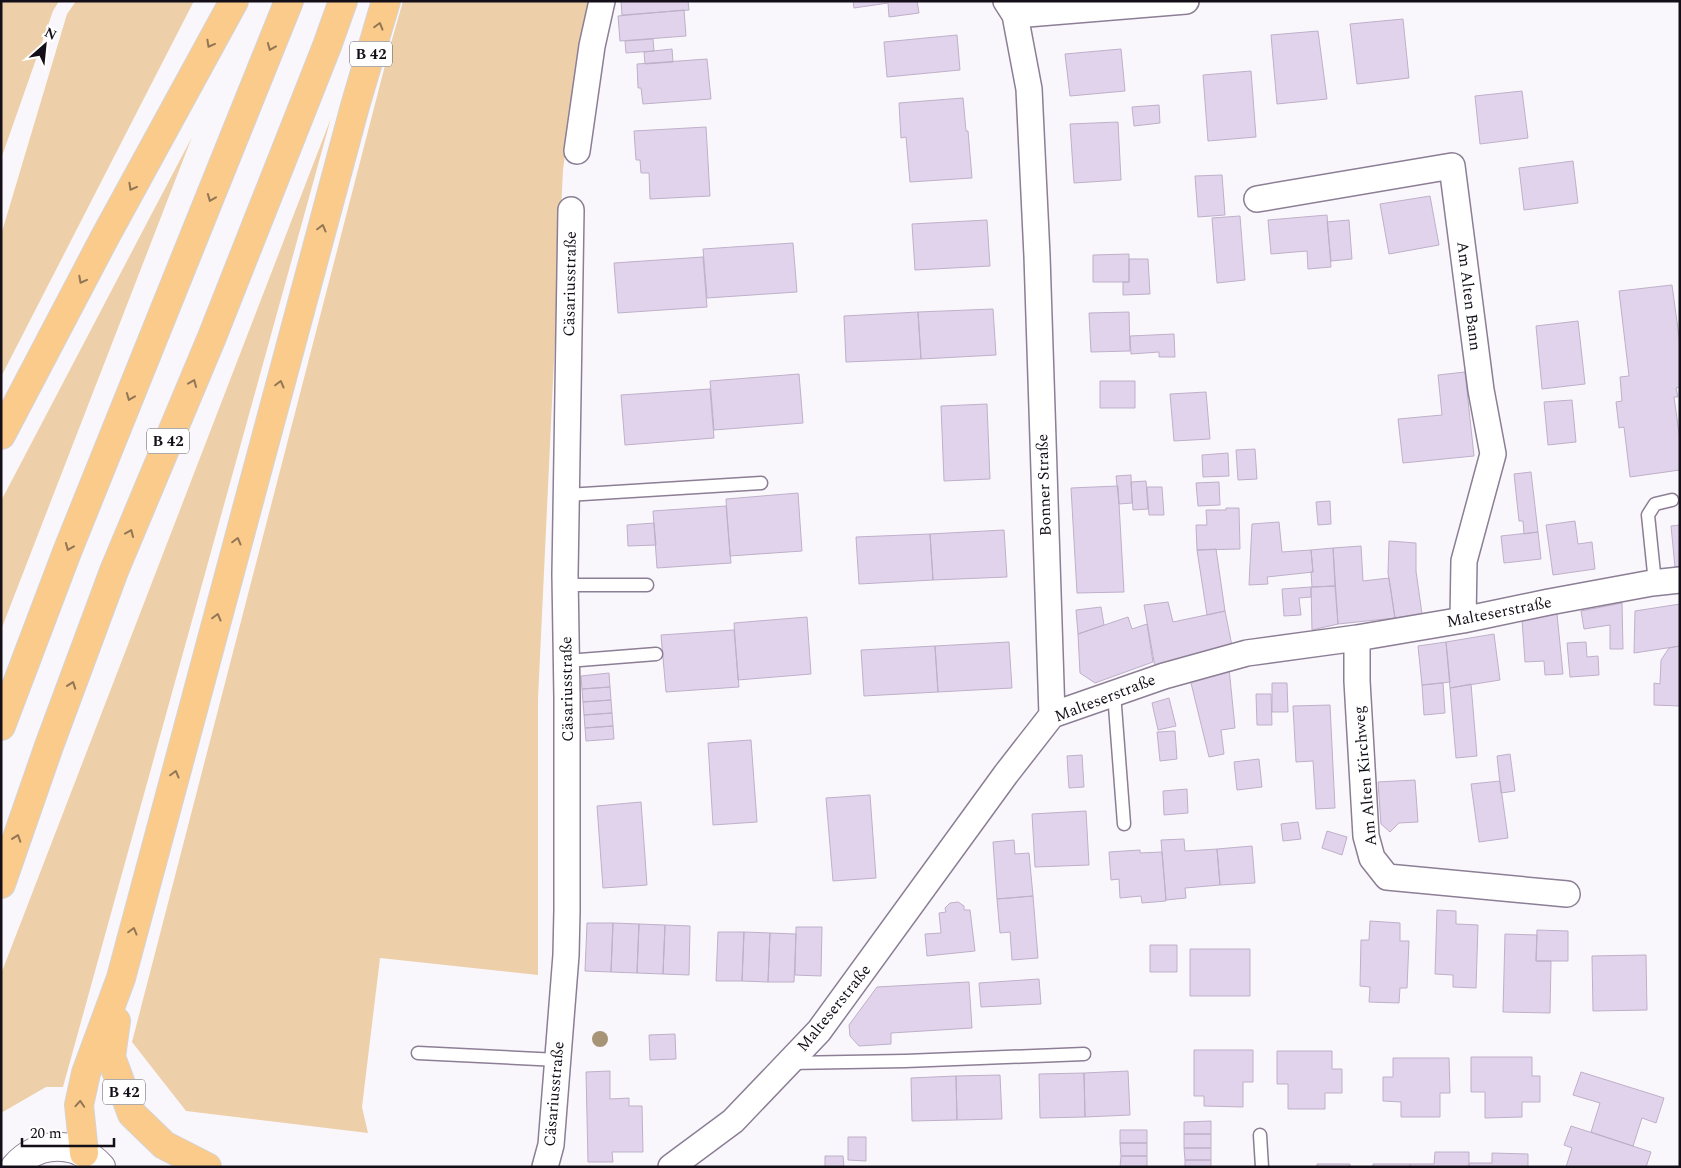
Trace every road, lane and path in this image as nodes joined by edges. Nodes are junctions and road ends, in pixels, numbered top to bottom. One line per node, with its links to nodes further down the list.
1 (234, 1): 11 (highway, one-way to 11)
2 (289, 1): 25 (highway, one-way to 25)
3 (343, 1): 27 (highway, B 42, one-way to 3)
4 (386, 1): 29 (highway, B 42, one-way to 4)
5 (602, 1): 8 (street)
6 (1186, 1): 7 (street)
7 (1011, 8): 24 (street, Bonner Straße)
8 (577, 151)
9 (1257, 199): 19 (street, Am Alten Bann)
10 (571, 210): 13 (street, Cäsariusstraße)
11 (1, 435)
12 (761, 483): 13 (lane)
13 (567, 495): 18 (street, Cäsariusstraße)
14 (1672, 500): 16 (lane)
15 (1680, 580): 16 (street, Malteserstraße)
16 (1655, 583): 19 (street, Malteserstraße)
17 (647, 584): 18 (lane)
18 (565, 585): 22 (street, Cäsariusstraße)
19 (1463, 620): 20 (street, Malteserstraße)
20 (1357, 638): 23 (street, Malteserstraße); 28 (street, Am Alten Kirchweg)
21 (656, 654): 22 (lane)
22 (566, 661): 32 (street, Cäsariusstraße)
23 (1114, 693): 24 (street, Malteserstraße); 26 (lane)
24 (1052, 715): 33 (street, Malteserstraße)
25 (1, 726)
26 (1124, 824)
27 (1, 884)
28 (1567, 894)
29 (121, 978): 35 (highway, B 42, one-way to 29); 37 (highway, B 42)
30 (418, 1053): 32 (lane)
31 (1084, 1054): 33 (lane)
32 (558, 1060): 38 (street, Cäsariusstraße)
33 (789, 1062): 39 (street, Malteserstraße)
34 (1260, 1135): 40 (lane)
35 (92, 1160): 36 (main road)
36 (15, 1167)
37 (207, 1167)
38 (545, 1167)
39 (671, 1167)
40 (1262, 1167)

